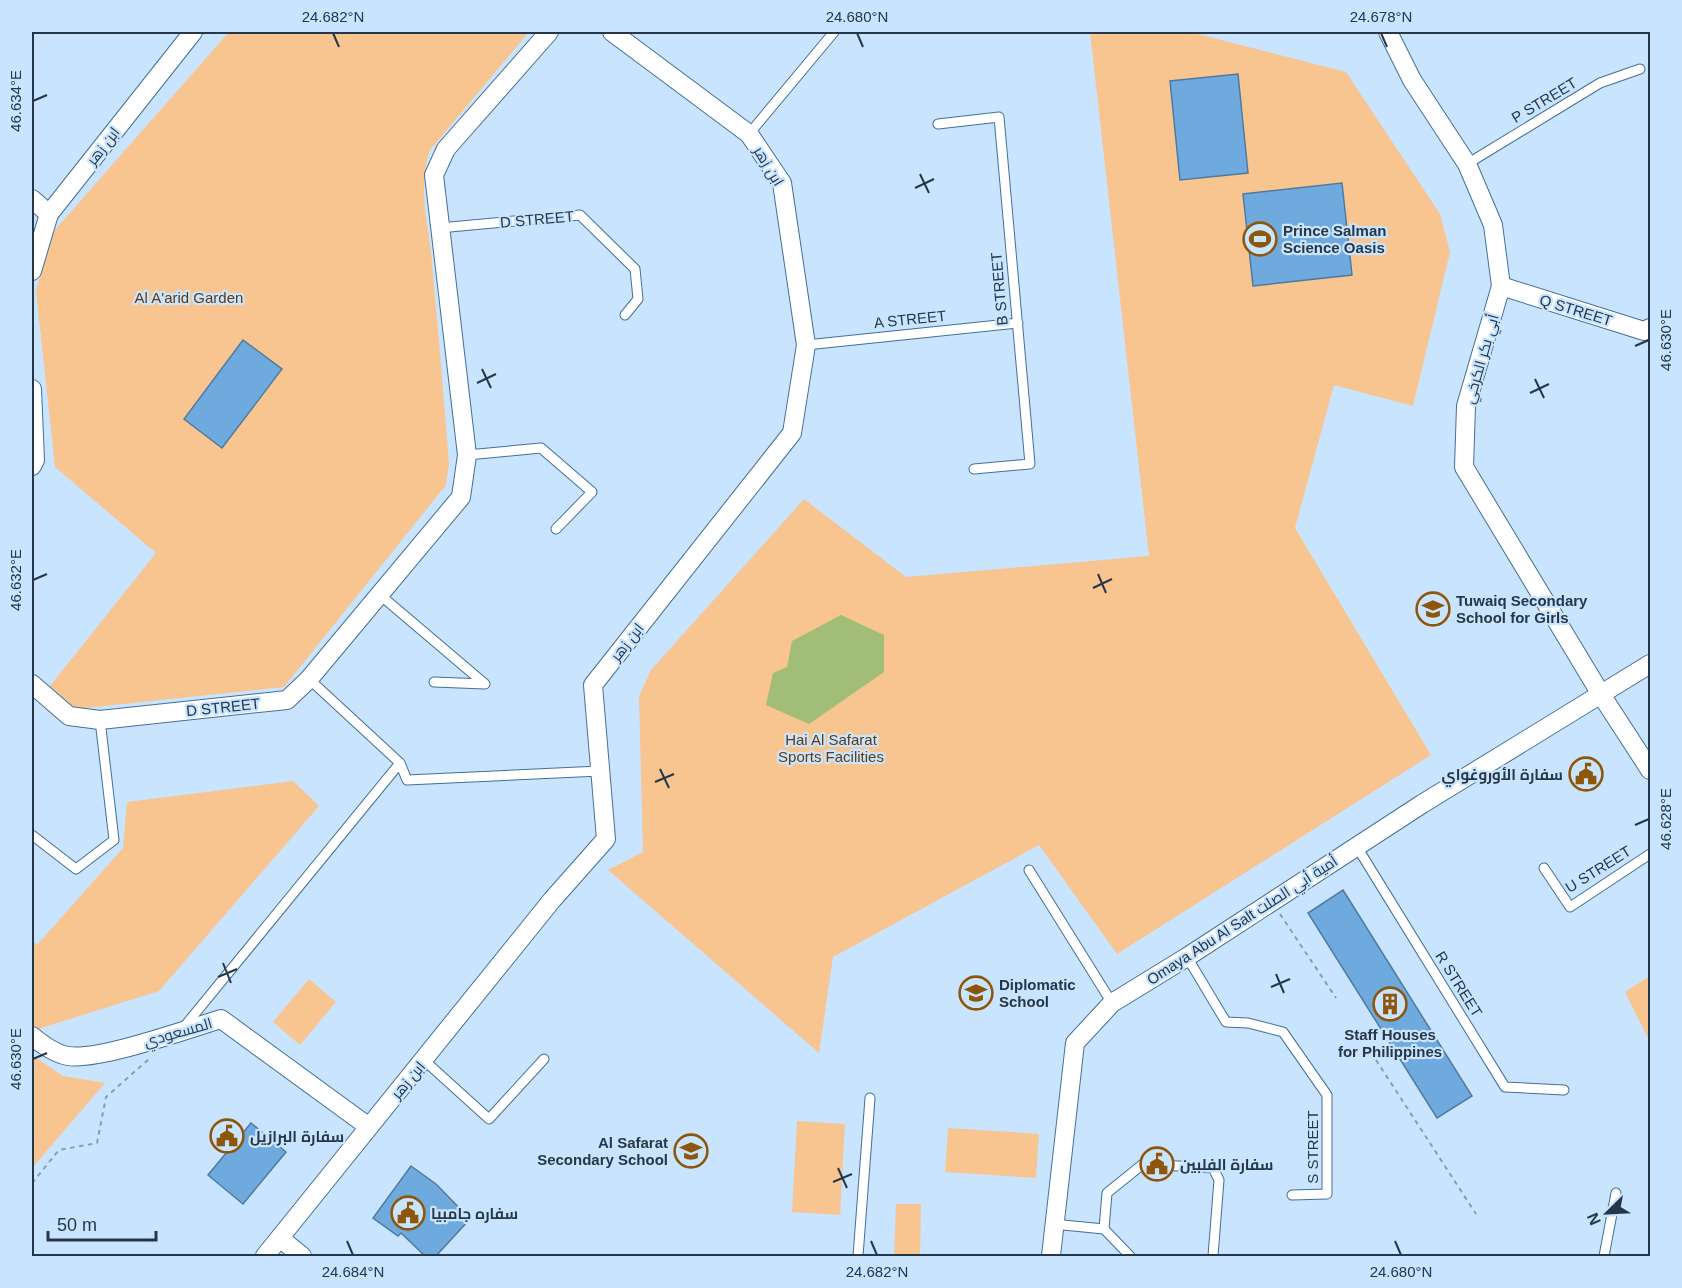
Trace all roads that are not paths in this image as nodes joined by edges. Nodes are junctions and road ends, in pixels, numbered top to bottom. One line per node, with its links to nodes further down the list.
1 (193, 32): 11 (street, ابن زهر)
2 (549, 32): 12 (street, D STREET)
3 (612, 32): 8 (street, ابن زهر)
4 (834, 32): 8 (lane)
5 (1388, 32): 9 (street, أبي بكر الكرخي)
6 (1640, 69): 9 (lane, P STREET)
7 (938, 123): 16 (lane, B STREET)
8 (749, 134): 18 (street, ابن زهر)
9 (1467, 164): 14 (street, أبي بكر الكرخي)
10 (32, 199): 11 (street)
11 (49, 214): 13 (street, ابن زهر)
12 (439, 228): 15 (lane, D STREET); 20 (street, D STREET)
13 (32, 271)
14 (1502, 286): 17 (street, Q STREET); 29 (street, أبي بكر الكرخي)
15 (625, 315)
16 (1018, 323): 18 (lane, A STREET); 22 (lane, B STREET)
17 (1650, 328)
18 (806, 345): 33 (street, ابن زهر)
19 (32, 389): 21 (street)
20 (467, 456): 23 (lane); 24 (street, D STREET)
21 (32, 466)
22 (974, 469)
23 (556, 529)
24 (379, 594): 26 (street, D STREET); 27 (lane)
25 (1650, 664): 29 (street, Omaya Abu Al Salt أمية أبي الصلت)
26 (309, 679): 30 (street, D STREET); 31 (lane)
27 (434, 682)
28 (32, 684): 30 (street, D STREET)
29 (1602, 696): 32 (street, أبي بكر الكرخي); 35 (street, Omaya Abu Al Salt أمية أبي الصلت)
30 (100, 720): 34 (lane)
31 (400, 763): 33 (lane); 41 (lane)
32 (1650, 770)
33 (600, 771): 44 (street, ابن زهر)
34 (32, 835)
35 (1357, 847): 39 (street, Omaya Abu Al Salt أمية أبي الصلت); 45 (lane, R STREET)
36 (1650, 854): 37 (lane, U STREET)
37 (1544, 868)
38 (1029, 870): 40 (lane)
39 (1187, 957): 40 (street, Omaya Abu Al Salt أمية أبي الصلت); 49 (lane, S STREET)
40 (1112, 1003): 50 (street, Omaya Abu Al Salt أمية أبي الصلت)
41 (181, 1031): 42 (street, المسعودي); 47 (street, المسعودي)
42 (32, 1036)
43 (544, 1059): 44 (lane)
44 (425, 1061): 47 (street, ابن زهر)
45 (1564, 1090)
46 (870, 1098): 55 (lane)
47 (369, 1127): 52 (street, ابن زهر)
48 (1616, 1193): 59 (lane)
49 (1292, 1195)
50 (1053, 1224): 51 (lane); 56 (street, Omaya Abu Al Salt أمية أبي الصلت)
51 (1104, 1229): 57 (lane); 58 (lane)
52 (281, 1239): 53 (street, ابن زهر); 54 (street)
53 (265, 1257)
54 (302, 1257)
55 (858, 1257)
56 (1051, 1257)
57 (1130, 1257)
58 (1213, 1257)
59 (1604, 1257)

